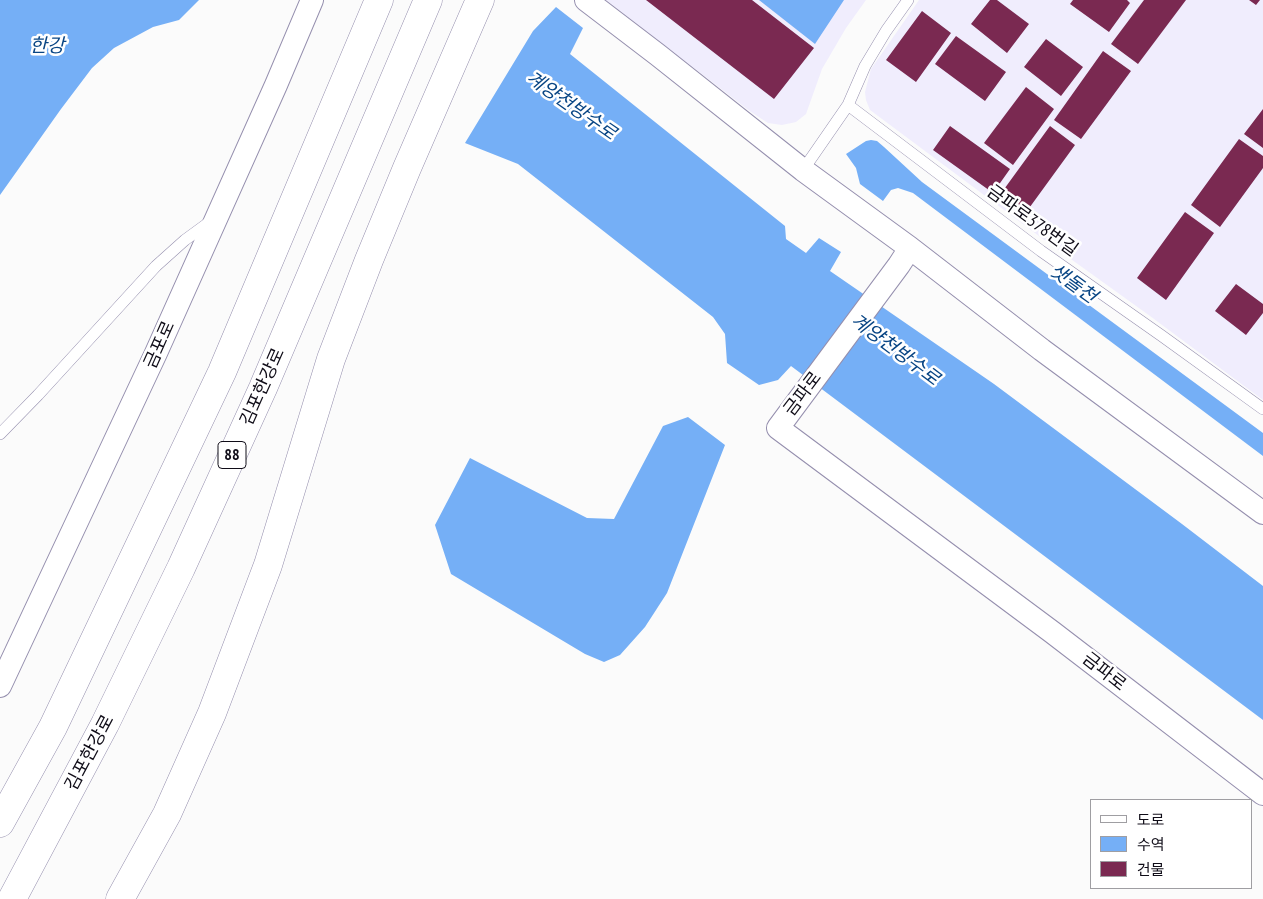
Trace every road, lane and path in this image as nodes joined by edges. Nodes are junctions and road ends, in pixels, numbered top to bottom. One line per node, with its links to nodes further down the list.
1 (312, 0): 9 (street, 금포로)
2 (379, 0): 16 (main road)
3 (428, 0): 17 (main road, 김포한강로 / 88)
4 (480, 0): 18 (main road)
5 (586, 0): 8 (street)
6 (908, 0): 7 (lane)
7 (848, 104): 8 (lane); 11 (lane, 금파로378번길)
8 (803, 170): 10 (street)
9 (218, 216): 12 (lane); 14 (street, 금포로)
10 (905, 257): 13 (street); 15 (street, 금파로)
11 (1263, 409)
12 (0, 434)
13 (1263, 513)
14 (0, 686)
15 (1263, 794)
16 (0, 823)
17 (12, 899)
18 (120, 899)

